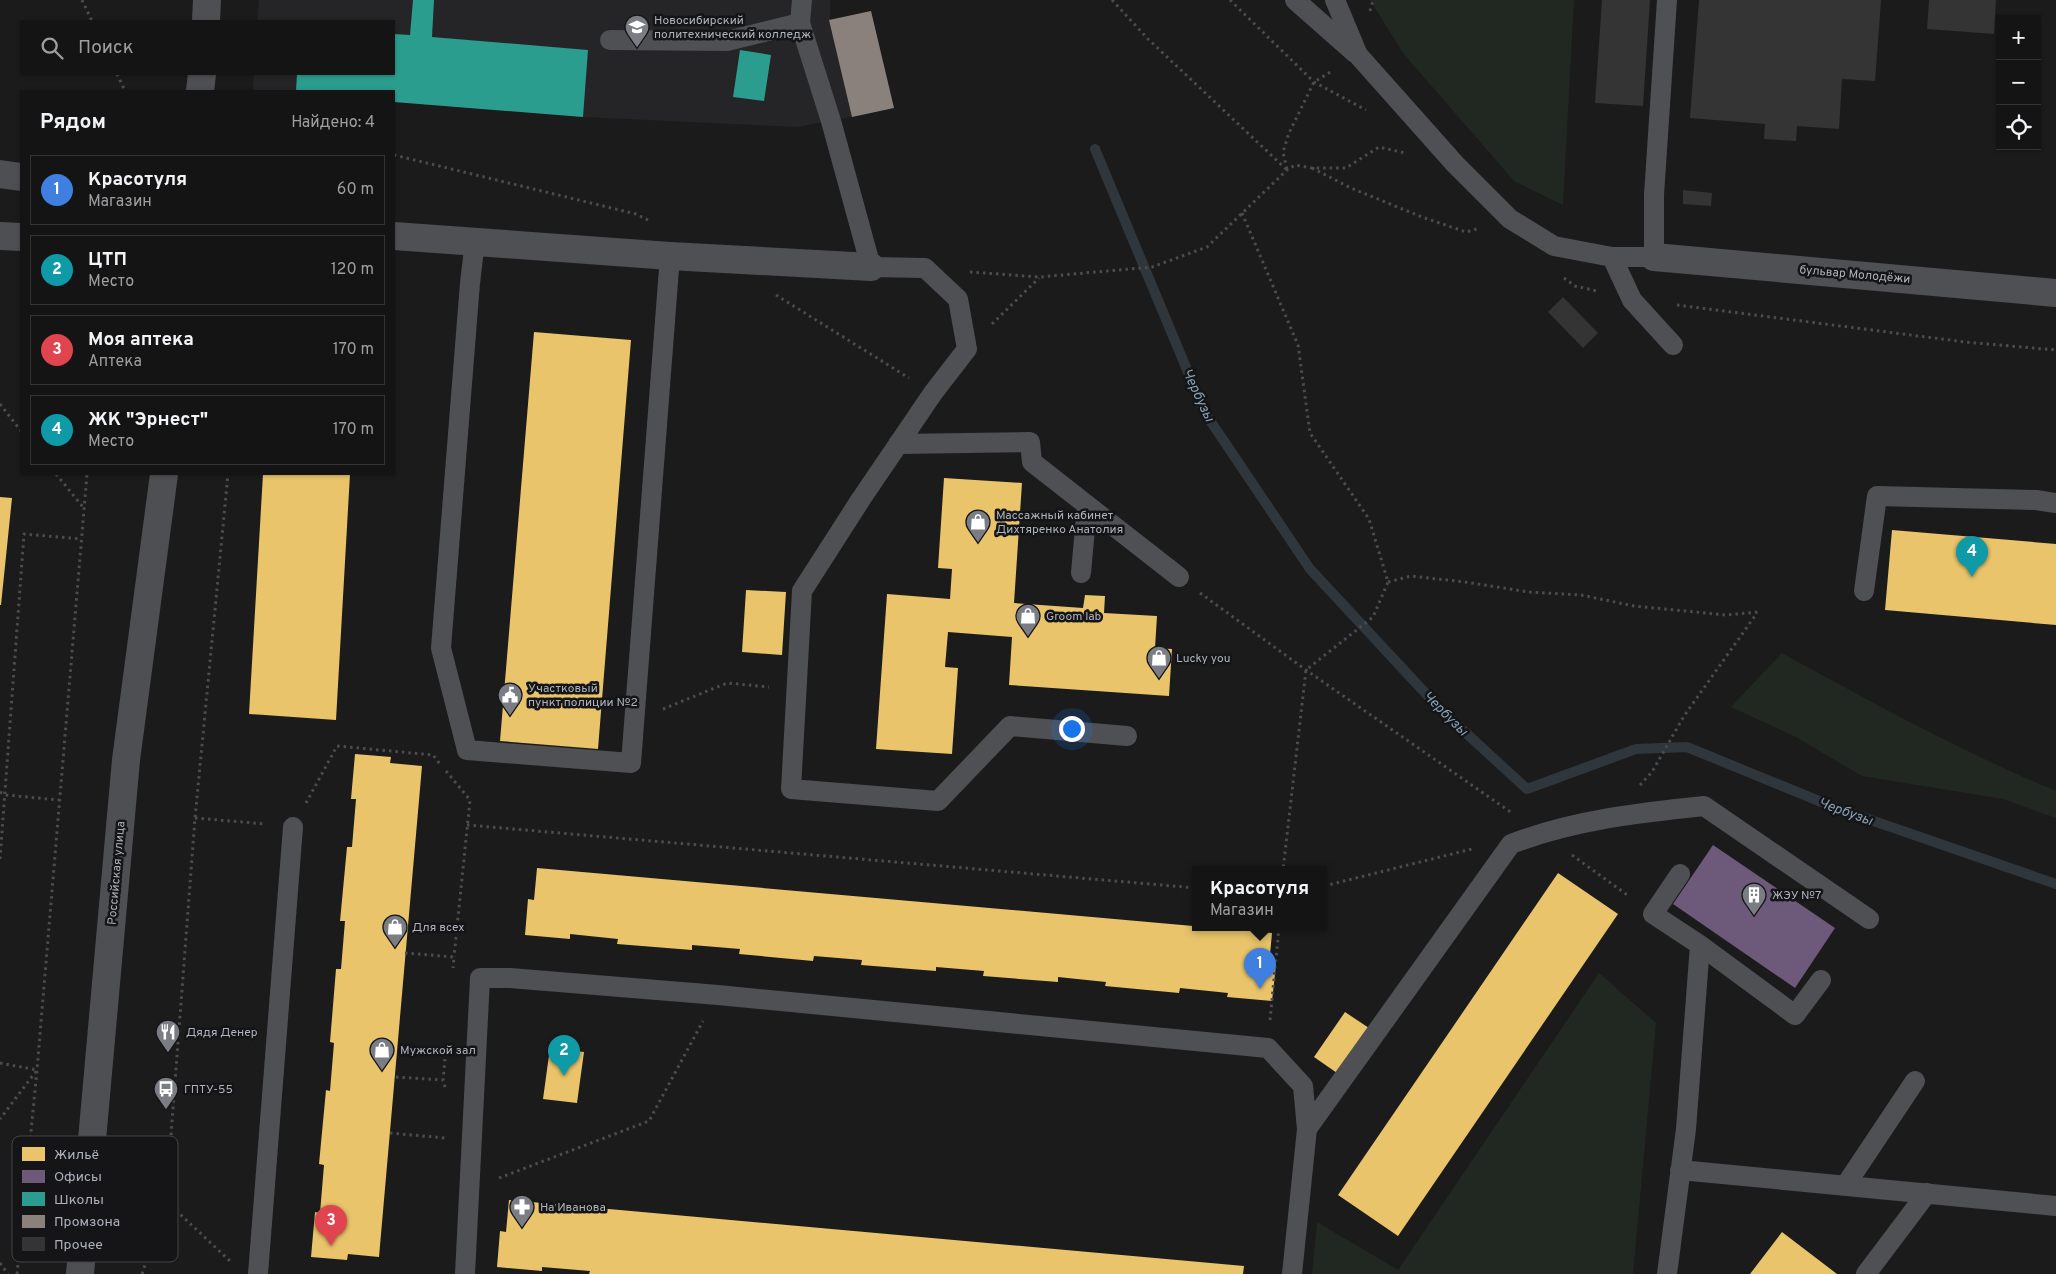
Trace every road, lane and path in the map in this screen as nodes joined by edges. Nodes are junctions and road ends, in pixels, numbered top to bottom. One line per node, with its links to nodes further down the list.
1 (82, 0): 9 (path)
2 (207, 0): 10 (main road)
3 (802, 0): 11 (lane)
4 (1112, 0): 20 (path)
5 (1295, 0): 13 (lane)
6 (1335, 0): 13 (lane)
7 (1373, 0): 13 (path)
8 (1667, 0): 31 (lane)
9 (92, 20)
10 (206, 20)
11 (800, 23): 12 (lane); 32 (lane)
12 (610, 40)
13 (1358, 55): 20 (path); 24 (lane)
14 (117, 75): 16 (path)
15 (202, 75): 17 (main road)
16 (125, 90)
17 (200, 90)
18 (1379, 148): 19 (path)
19 (1312, 168): 20 (path); 24 (path)
20 (1287, 170): 23 (path)
21 (0, 174): 22 (main road)
22 (20, 177)
23 (1242, 213): 34 (path); 51 (path)
24 (1510, 219): 30 (lane)
25 (0, 236): 27 (main road)
26 (395, 236): 28 (street)
27 (20, 237)
28 (475, 241): 29 (street); 55 (lane)
29 (670, 256): 32 (street); 55 (lane)
30 (1612, 257): 31 (lane); 36 (lane)
31 (1654, 257): 35 (street, бульвар Молодёжи)
32 (871, 266): 33 (lane)
33 (925, 268): 34 (path); 37 (lane)
34 (1040, 277): 37 (path)
35 (2056, 292)
36 (1673, 345)
37 (967, 349): 40 (lane)
38 (0, 404): 39 (path)
39 (20, 430)
40 (898, 444): 46 (lane); 54 (lane)
41 (57, 475): 47 (path)
42 (87, 475): 47 (path)
43 (164, 475): 86 (main road, Российская улица)
44 (228, 475): 61 (path)
45 (2056, 503): 52 (lane)
46 (1087, 506): 49 (lane); 50 (lane)
47 (83, 507): 48 (path)
48 (81, 539): 59 (path); 60 (path)
49 (1081, 573)
50 (1179, 577): 53 (path)
51 (1388, 582): 53 (path); 57 (path)
52 (1864, 591)
53 (1306, 670): 64 (path); 67 (path)
54 (796, 689): 55 (path); 56 (lane)
55 (634, 720)
56 (1127, 736)
57 (1652, 772)
58 (0, 792): 59 (path)
59 (6, 795): 60 (path); 66 (path)
60 (59, 800): 82 (path)
61 (195, 818): 63 (path); 93 (path)
62 (467, 825): 63 (path); 70 (path); 76 (path)
63 (293, 827): 106 (lane)
64 (1541, 833): 71 (path); 72 (lane); 88 (lane)
65 (1475, 849): 69 (path)
66 (0, 859)
67 (1284, 866)
68 (1680, 874): 71 (lane)
69 (1327, 885)
70 (1192, 888)
71 (1653, 914): 74 (lane)
72 (1869, 918)
73 (1279, 931): 80 (path)
74 (1700, 945): 78 (lane); 95 (lane)
75 (405, 953): 76 (path)
76 (454, 957): 77 (path)
77 (480, 978): 79 (lane); 97 (lane)
78 (1820, 980)
79 (718, 995): 80 (lane); 97 (path)
80 (1268, 1048): 88 (lane)
81 (0, 1063): 82 (path)
82 (37, 1070): 87 (path); 90 (path)
83 (396, 1077): 84 (path)
84 (443, 1080)
85 (1915, 1081): 96 (lane)
86 (96, 1102): 91 (main road, Российская улица); 92 (path)
87 (0, 1119)
88 (1307, 1129): 108 (lane)
89 (390, 1134): 94 (path)
90 (31, 1136)
91 (93, 1136)
92 (120, 1136)
93 (171, 1136)
94 (446, 1138)
95 (1680, 1170): 96 (lane); 109 (lane)
96 (1845, 1186): 98 (lane)
97 (469, 1189): 107 (lane)
98 (1927, 1193): 99 (lane); 110 (lane)
99 (2056, 1206)
100 (178, 1213): 103 (path)
101 (146, 1262): 105 (path)
102 (0, 1263): 104 (path)
103 (236, 1267)
104 (8, 1274)
105 (142, 1274)
106 (258, 1274)
107 (465, 1274)
108 (1292, 1274)
109 (1667, 1274)
110 (1866, 1274)

